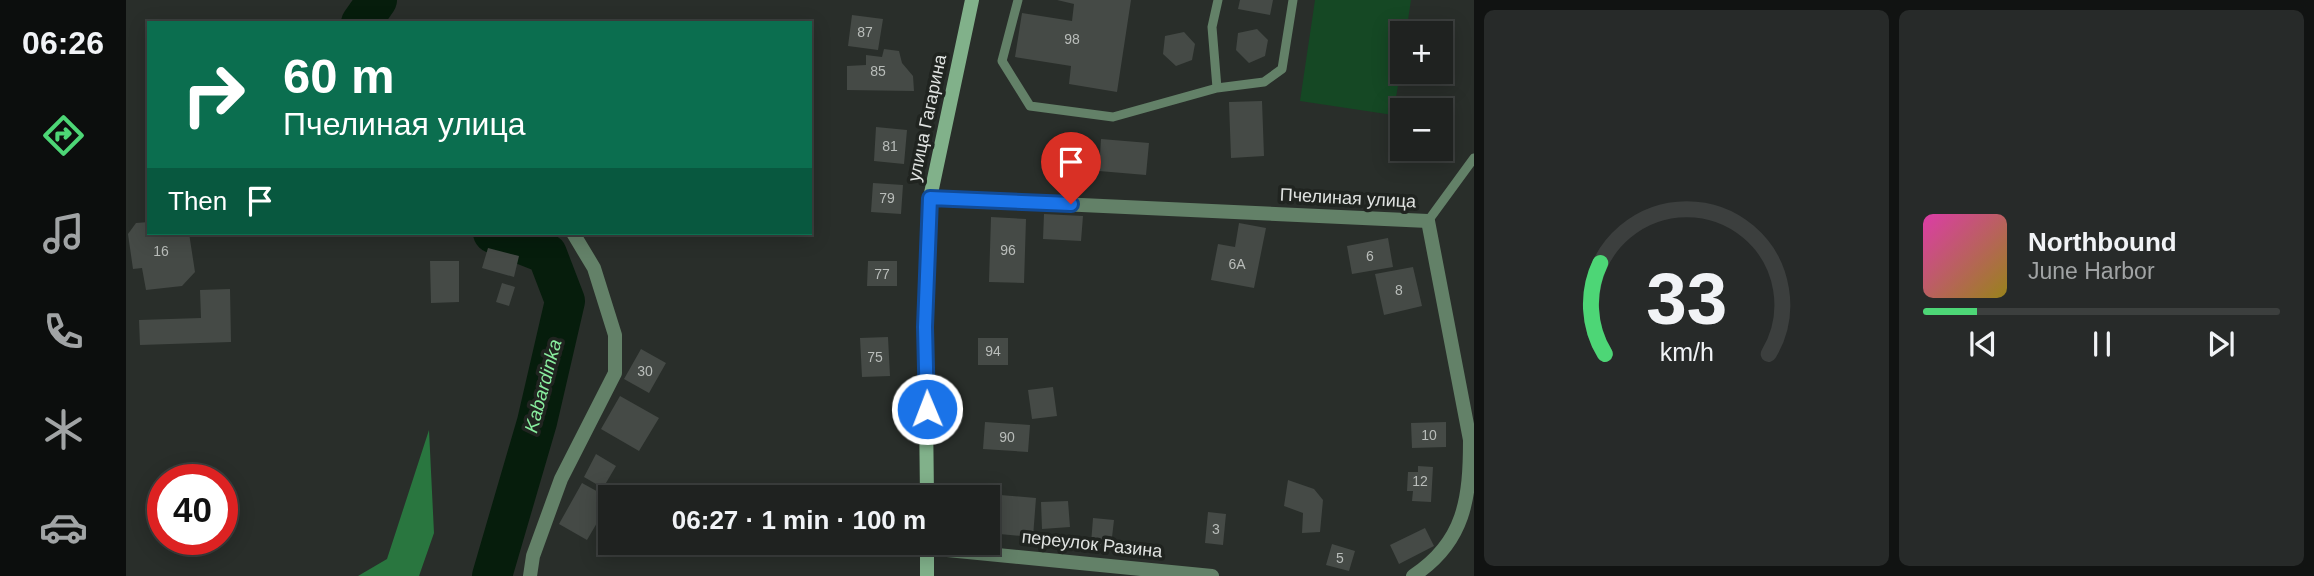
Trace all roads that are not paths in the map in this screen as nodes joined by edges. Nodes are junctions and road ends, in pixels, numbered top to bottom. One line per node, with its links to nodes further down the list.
1 (972, 0): 7 (street, улица Гагарина)
2 (1018, 0): 5 (lane)
3 (1218, 0): 5 (lane)
4 (1293, 0): 5 (lane)
5 (1217, 88)
6 (1474, 158): 8 (lane)
7 (930, 198): 8 (street, Пчелиная улица); 10 (street, улица Гагарина)
8 (1428, 221): 16 (street, Пчелиная улица)
9 (574, 235): 13 (street)
10 (928, 485)
11 (1000, 553): 15 (street, переулок Разина)
12 (928, 555): 14 (street)
13 (530, 576)
14 (928, 576)
15 (1212, 576)
16 (1413, 576)

